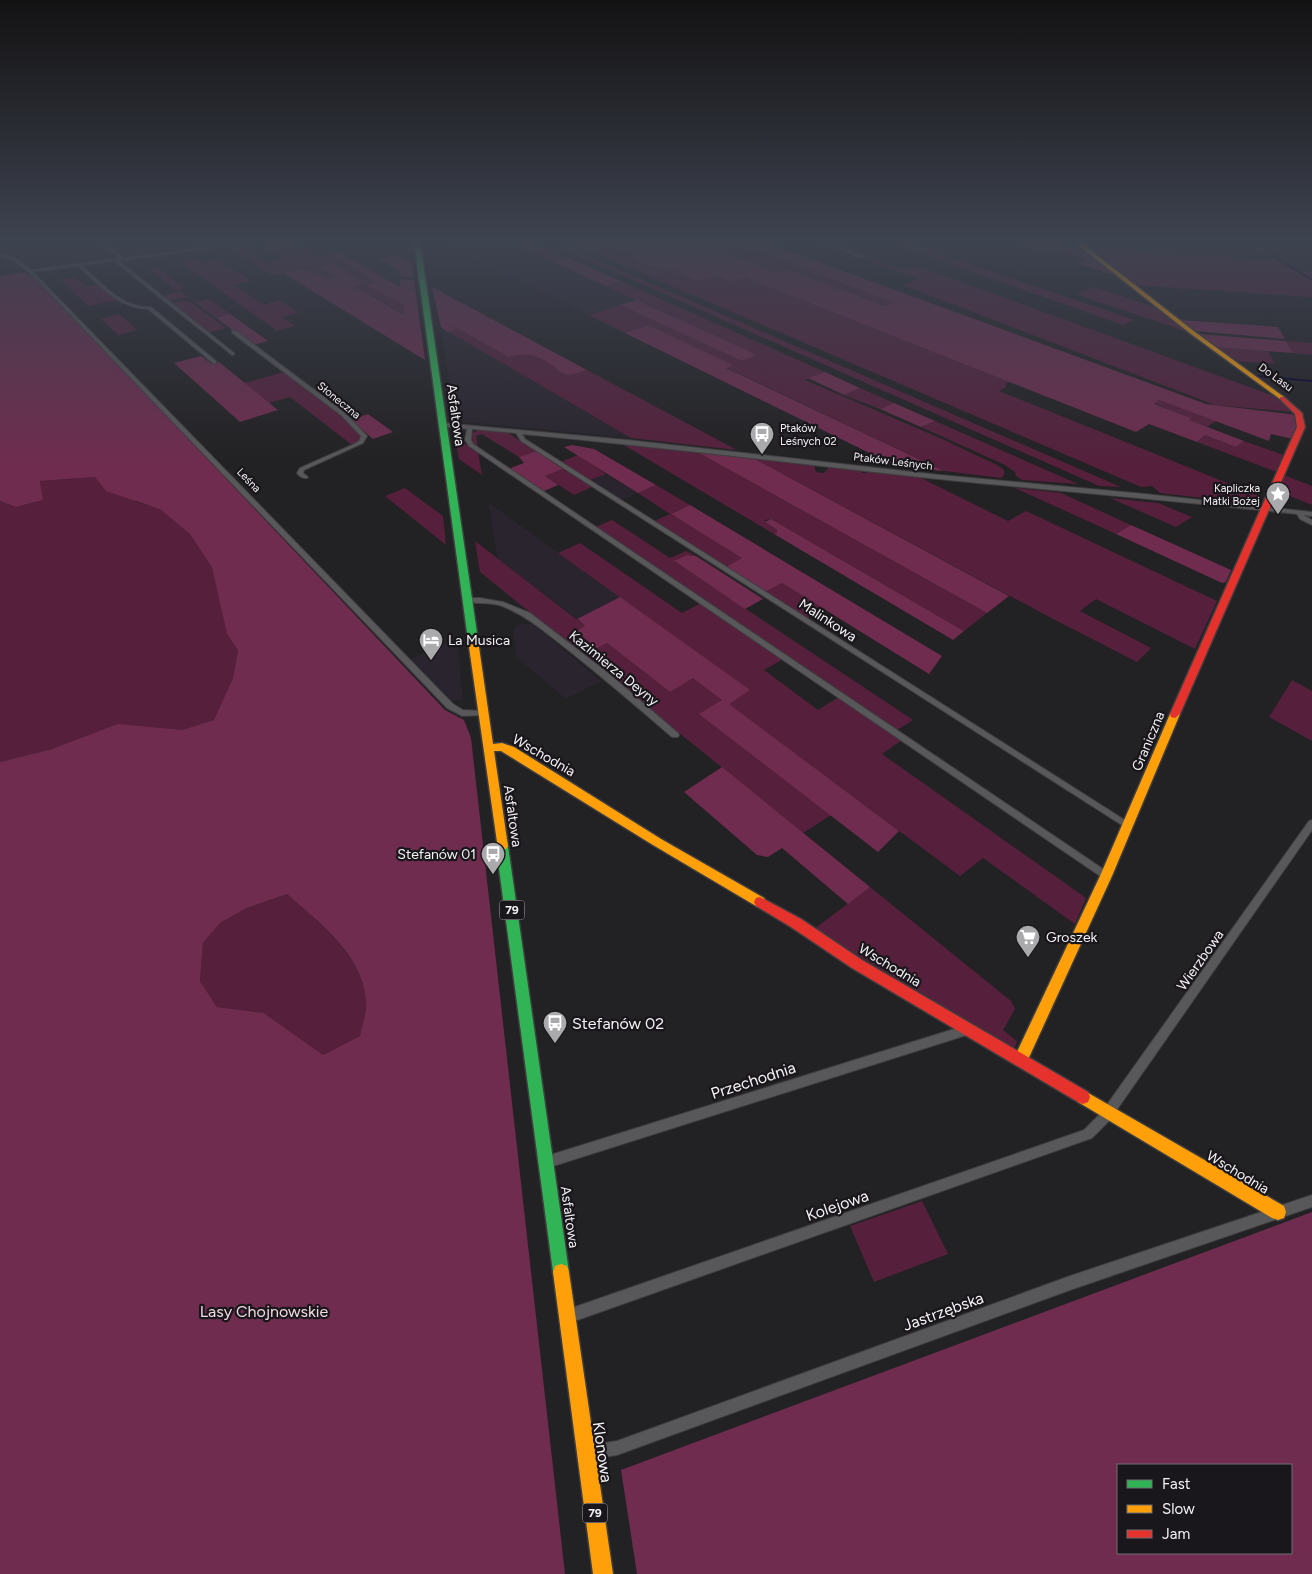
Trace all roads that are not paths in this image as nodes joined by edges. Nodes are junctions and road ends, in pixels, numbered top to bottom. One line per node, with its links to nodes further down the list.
1 (75, 315): 20 (street, Leśna)
2 (157, 315): 8 (street)
3 (185, 315): 7 (street)
4 (427, 315): 9 (street, Asfaltowa / 79)
5 (1170, 315): 12 (street, Do Lasu)
6 (234, 332): 14 (street, Słoneczna)
7 (232, 354)
8 (214, 362)
9 (443, 425): 10 (street, Ptaków Leśnych); 19 (street, Asfaltowa / 79)
10 (470, 427): 11 (street, Ptaków Leśnych); 25 (street)
11 (518, 432): 13 (street, Ptaków Leśnych); 24 (street, Malinkowa)
12 (1300, 433): 15 (street, Graniczna)
13 (620, 442): 15 (street, Ptaków Leśnych)
14 (305, 477)
15 (1266, 509): 16 (street, Ptaków Leśnych); 24 (street, Graniczna)
16 (1299, 513): 17 (street, Ptaków Leśnych); 18 (street)
17 (1312, 514)
18 (1312, 523)
19 (467, 600): 20 (street, Asfaltowa / 79); 21 (street, Kazimierza Deyny)
20 (483, 712): 22 (street, Asfaltowa / 79)
21 (676, 735)
22 (488, 748): 26 (street, Wschodnia); 29 (street, Asfaltowa / 79)
23 (1312, 824): 28 (street, Wierzbowa)
24 (1128, 826): 25 (street, Graniczna)
25 (1106, 876): 27 (street, Graniczna)
26 (970, 1029): 27 (street, Wschodnia); 29 (street, Przechodnia)
27 (1021, 1060): 28 (street, Wschodnia)
28 (1108, 1112): 31 (street, Wschodnia); 32 (street, Kolejowa)
29 (547, 1162): 32 (street, Asfaltowa / 79)
30 (1312, 1201): 31 (street, Jastrzębska)
31 (1278, 1212): 34 (street, Jastrzębska)
32 (569, 1316): 33 (street, Asfaltowa / 79)
33 (579, 1394): 34 (street, Klonowa / 79)
34 (586, 1453): 35 (street, Klonowa / 79)
35 (603, 1574)

